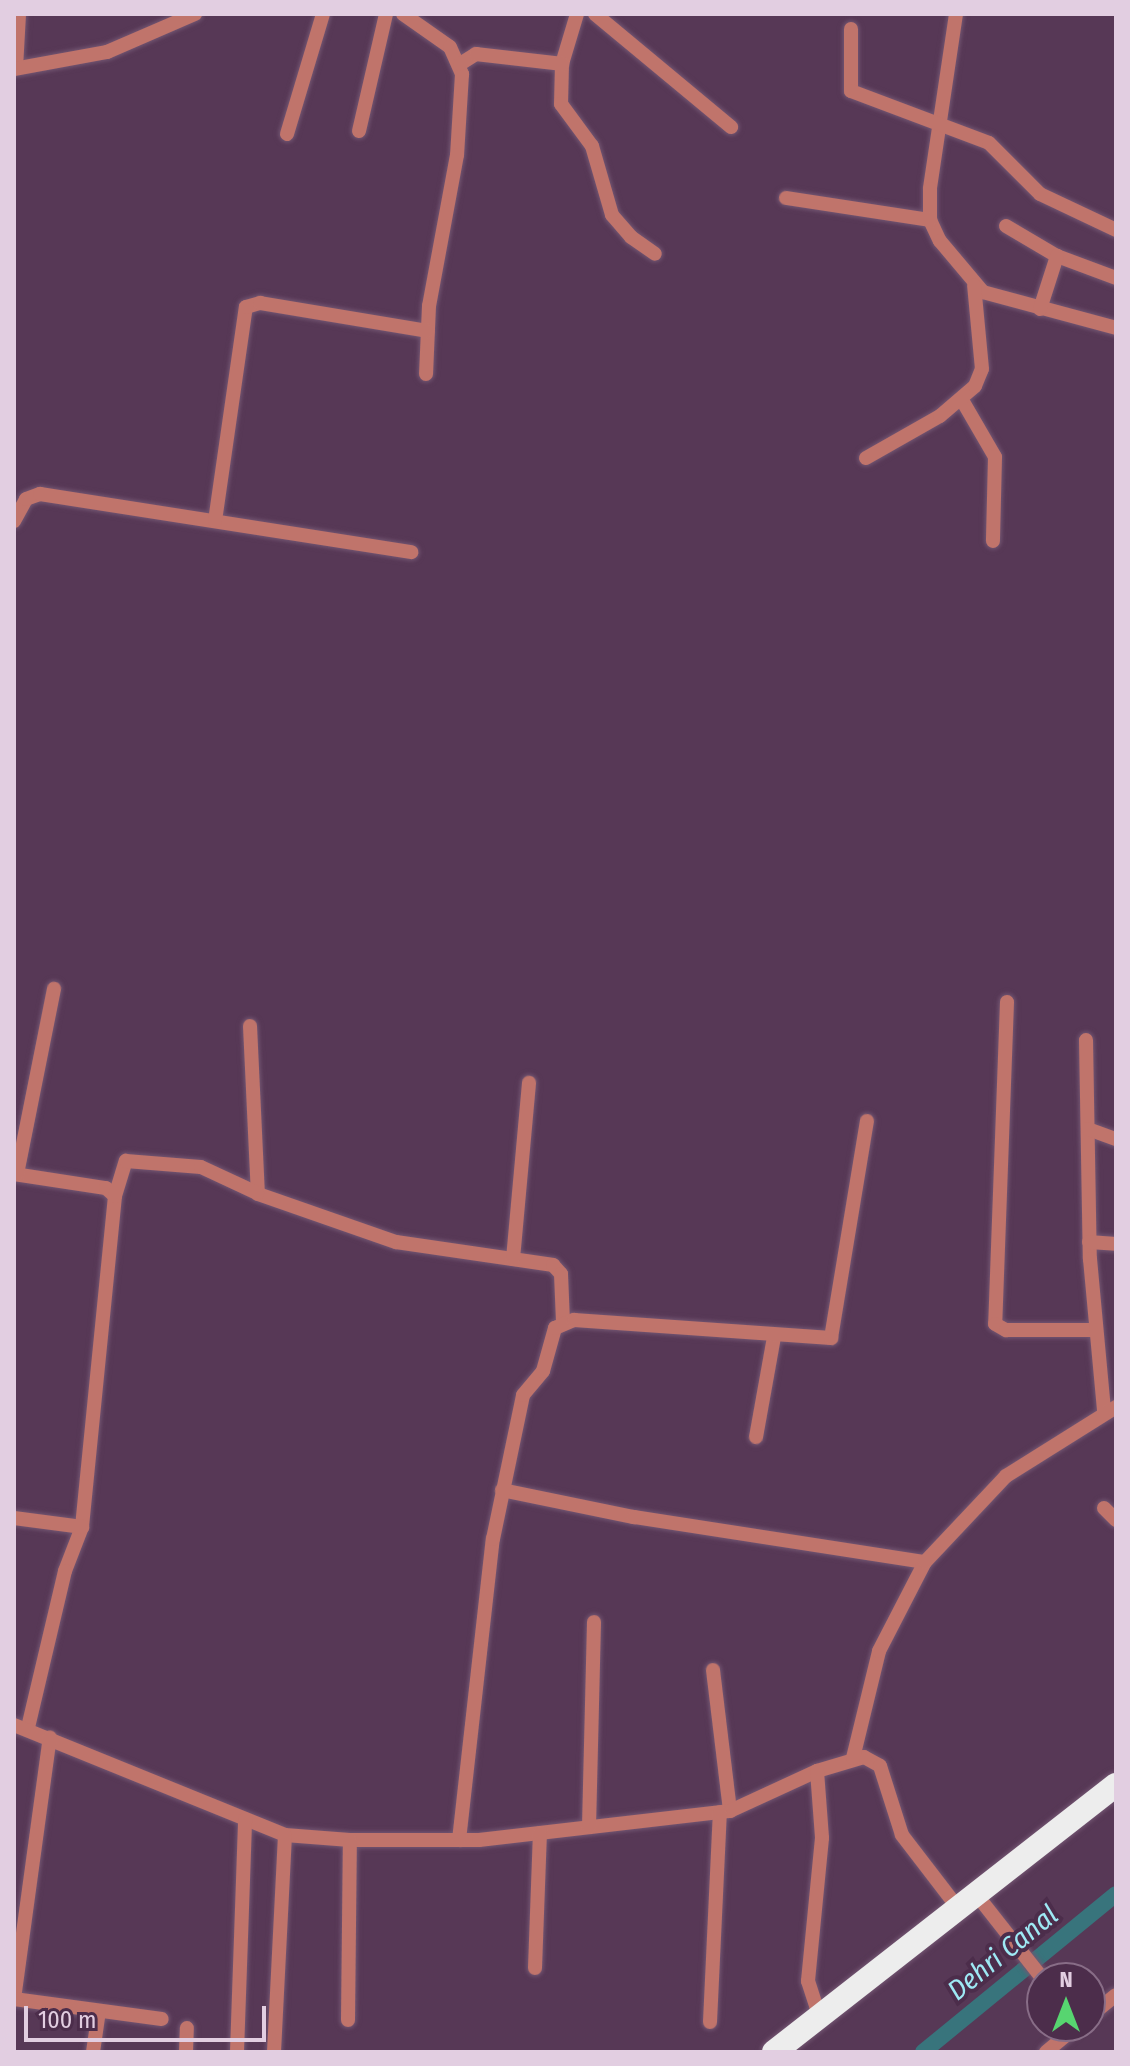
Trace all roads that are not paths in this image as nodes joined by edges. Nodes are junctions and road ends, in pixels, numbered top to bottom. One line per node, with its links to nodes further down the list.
1 (19, 14): 12 (street)
2 (195, 14): 12 (street)
3 (323, 14): 16 (street)
4 (386, 14): 15 (street)
5 (403, 14): 10 (street)
6 (577, 14): 11 (street)
7 (595, 14): 14 (street)
8 (956, 14): 13 (street)
9 (851, 29): 13 (street)
10 (460, 64): 11 (street); 27 (street)
11 (562, 64): 21 (street)
12 (15, 69)
13 (940, 120): 18 (street); 20 (street)
14 (731, 127)
15 (359, 131)
16 (287, 134)
17 (786, 198): 18 (street)
18 (930, 220): 24 (street)
19 (1006, 226): 22 (street)
20 (1116, 230)
21 (655, 254)
22 (1057, 256): 23 (street); 25 (street)
23 (1116, 278)
24 (974, 285): 25 (street); 29 (street)
25 (1040, 309): 26 (street)
26 (1116, 328)
27 (428, 331): 28 (street); 32 (street)
28 (426, 374)
29 (962, 400): 30 (street); 33 (street)
30 (866, 458)
31 (14, 521): 32 (street)
32 (215, 521): 34 (street)
33 (993, 541)
34 (412, 552)
35 (54, 989): 43 (street)
36 (1007, 1002): 50 (street)
37 (250, 1026): 44 (street)
38 (1086, 1040): 41 (street)
39 (529, 1083): 48 (street)
40 (867, 1121): 51 (street)
41 (1088, 1129): 42 (street); 46 (street)
42 (1116, 1139)
43 (15, 1174): 45 (street)
44 (257, 1193): 45 (street); 48 (street)
45 (115, 1196): 58 (street)
46 (1089, 1242): 47 (street); 50 (street)
47 (1116, 1244)
48 (513, 1259): 49 (street)
49 (563, 1322): 51 (street); 54 (street)
50 (1096, 1330): 52 (street)
51 (774, 1337): 53 (street)
52 (1110, 1409): 59 (street)
53 (756, 1437)
54 (502, 1490): 59 (street); 73 (street)
55 (1104, 1508): 57 (street)
56 (14, 1518): 58 (street)
57 (1116, 1520)
58 (82, 1527): 62 (street)
59 (925, 1562): 64 (street)
60 (594, 1622): 69 (street)
61 (713, 1670): 67 (street)
62 (21, 1726): 63 (street)
63 (50, 1737): 68 (street); 77 (street)
64 (853, 1758): 65 (street); 74 (street)
65 (817, 1771): 67 (street); 79 (street)
66 (1116, 1785): 74 (highway)
67 (725, 1812): 69 (street); 82 (street)
68 (245, 1819): 71 (street); 86 (street)
69 (589, 1827): 70 (street)
70 (540, 1833): 73 (street); 76 (street)
71 (285, 1835): 72 (street); 87 (street)
72 (350, 1840): 73 (street); 81 (street)
73 (459, 1840)
74 (967, 1901): 75 (street); 79 (highway)
75 (1030, 1962)
76 (535, 1968)
77 (14, 1999): 78 (street)
78 (99, 2011): 80 (street); 84 (street)
79 (820, 2017): 88 (highway)
80 (162, 2019)
81 (348, 2020)
82 (710, 2022)
83 (187, 2028): 85 (street)
84 (93, 2052)
85 (186, 2052)
86 (237, 2052)
87 (274, 2052)
88 (774, 2052)

